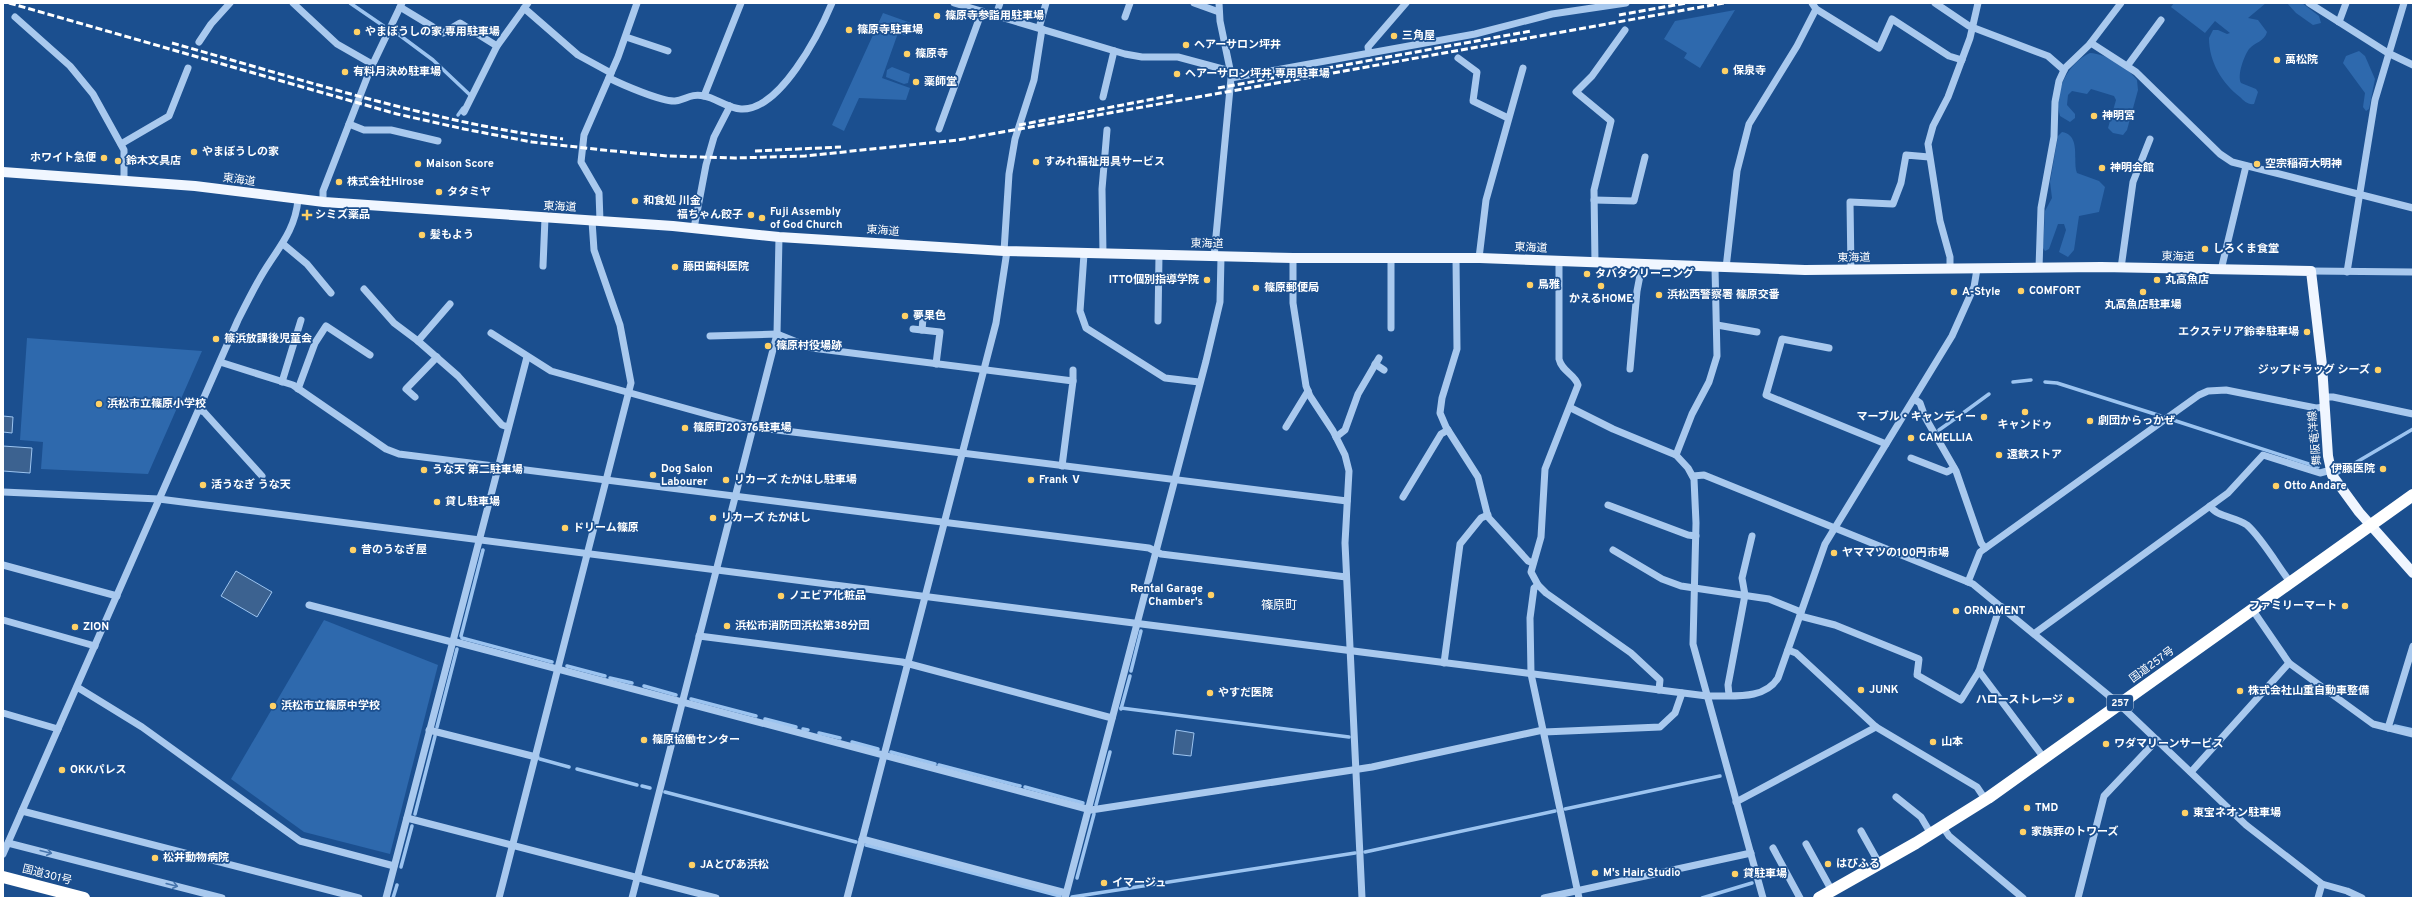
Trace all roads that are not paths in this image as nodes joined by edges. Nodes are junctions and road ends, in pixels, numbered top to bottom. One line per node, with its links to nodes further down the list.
1 (230, 3): 34 (street)
2 (293, 3): 43 (street)
3 (637, 3): 33 (street)
4 (741, 3): 51 (street)
5 (832, 3): 53 (street)
6 (954, 3): 23 (street)
7 (1000, 3): 25 (street)
8 (1046, 3): 31 (street)
9 (1130, 3): 27 (street)
10 (1194, 3): 24 (street)
11 (1219, 3): 24 (street)
12 (1406, 3): 39 (street)
13 (1626, 3): 39 (street)
14 (1935, 3): 30 (street)
15 (1978, 3): 30 (street)
16 (2121, 3): 35 (street)
17 (2309, 3): 29 (street)
18 (2346, 3): 29 (street)
19 (2404, 3): 40 (street)
20 (401, 5): 36 (street); 43 (street)
21 (526, 6): 36 (street); 50 (street)
22 (1814, 6): 42 (street); 90 (street)
23 (982, 11): 25 (street); 57 (street)
24 (1219, 12): 49 (street)
25 (996, 15): 31 (street)
26 (15, 17): 61 (street)
27 (1125, 17)
28 (2161, 20): 44 (street)
29 (2338, 22): 40 (street)
30 (1973, 28): 42 (street); 48 (street)
31 (1041, 29): 38 (street); 77 (street)
32 (1625, 30): 69 (street)
33 (626, 37): 37 (street); 50 (street)
34 (199, 42)
35 (2091, 43): 44 (street); 48 (street)
36 (497, 46): 54 (street)
37 (668, 51)
38 (1114, 51): 49 (street); 52 (street)
39 (1369, 53): 49 (street)
40 (2388, 53): 45 (street); 67 (street)
41 (1458, 58): 55 (street)
42 (1962, 60): 63 (street)
43 (372, 64): 56 (street)
44 (2128, 65): 64 (street)
45 (2413, 65)
46 (188, 68): 61 (street)
47 (1523, 68): 55 (street)
48 (2064, 70): 91 (street)
49 (1231, 74): 81 (street)
50 (610, 76): 51 (street); 73 (street)
51 (704, 96): 53 (street)
52 (1103, 97)
53 (730, 106): 74 (street)
54 (464, 112)
55 (1508, 118): 85 (street)
56 (349, 124): 60 (street); 70 (street)
57 (939, 129)
58 (1107, 130): 79 (street)
59 (2150, 139): 92 (street)
60 (438, 141)
61 (121, 144): 66 (street)
62 (1645, 157): 69 (street)
63 (1929, 157): 93 (street); 95 (street)
64 (2246, 166): 67 (street); 96 (street)
65 (3, 172): 66 (main road, 東海道)
66 (124, 180): 68 (main road, 東海道)
67 (2358, 196): 71 (street); 98 (street)
68 (298, 200): 70 (main road, 東海道); 76 (street)
69 (1594, 200): 87 (street)
70 (323, 202): 72 (main road, 東海道)
71 (2413, 208)
72 (545, 218): 73 (main road, 東海道); 89 (street)
73 (596, 221): 74 (main road, 東海道); 130 (street)
74 (694, 228): 75 (main road, 東海道)
75 (779, 237): 77 (main road, 東海道); 112 (street)
76 (283, 244): 101 (street); 119 (street)
77 (1005, 251): 78 (main road, 東海道); 121 (street)
78 (1084, 254): 79 (main road, 東海道); 127 (street)
79 (1103, 254): 80 (main road, 東海道)
80 (1160, 255): 81 (main road, 東海道); 105 (street)
81 (1218, 257): 82 (main road, 東海道); 127 (street)
82 (1293, 258): 83 (main road, 東海道); 129 (street)
83 (1390, 258): 84 (main road, 東海道); 107 (street)
84 (1456, 258): 85 (main road, 東海道); 140 (street)
85 (1479, 258): 86 (main road, 東海道)
86 (1559, 261): 87 (main road, 東海道); 134 (street)
87 (1595, 263): 88 (main road, 東海道)
88 (1642, 265): 90 (main road, 東海道); 122 (street)
89 (543, 266)
90 (1720, 268): 95 (main road, 東海道); 106 (street)
91 (2039, 268): 92 (main road, 東海道); 94 (main road, 東海道)
92 (2121, 268): 96 (main road, 東海道)
93 (1950, 269): 94 (main road, 東海道); 95 (main road, 東海道)
94 (1977, 269): 132 (street)
95 (1851, 270)
96 (2221, 270): 97 (main road, 東海道)
97 (2311, 271): 98 (street, 東海道); 133 (main road, 舞阪竜洋線)
98 (2347, 272): 99 (street, 東海道)
99 (2413, 272)
100 (364, 289): 114 (street)
101 (331, 293)
102 (450, 304): 114 (street)
103 (923, 318): 109 (street)
104 (300, 320): 126 (street)
105 (1158, 321)
106 (1717, 325): 110 (street); 144 (street)
107 (1391, 328)
108 (913, 329): 109 (street)
109 (922, 330): 120 (street)
110 (1757, 332)
111 (491, 333): 118 (street)
112 (777, 334): 113 (street); 120 (street); 138 (street)
113 (710, 336)
114 (418, 341): 117 (street)
115 (1829, 348): 142 (street)
116 (370, 355): 128 (street)
117 (437, 357): 131 (street); 137 (street)
118 (528, 357): 130 (street); 137 (street)
119 (220, 362): 126 (street); 135 (street)
120 (936, 364): 121 (street)
121 (984, 369): 125 (street); 143 (street)
122 (1630, 369)
123 (1073, 370): 125 (street)
124 (1384, 370): 141 (street)
125 (1073, 381): 147 (street)
126 (282, 382): 128 (street)
127 (1199, 382): 153 (street)
128 (298, 389): 146 (street)
129 (1308, 391): 139 (street); 141 (street)
130 (629, 393): 138 (street); 152 (street)
131 (415, 397)
132 (1914, 399): 142 (street); 148 (street)
133 (2324, 402): 136 (street); 149 (main road, 舞阪竜洋線); 169 (street)
134 (1571, 408): 144 (street); 173 (street)
135 (199, 410): 150 (street); 158 (street)
136 (2413, 414)
137 (508, 427): 146 (street)
138 (753, 427): 143 (street); 156 (street)
139 (1286, 427)
140 (1448, 430): 157 (street); 162 (street)
141 (1336, 437): 159 (street)
142 (1886, 444): 165 (street)
143 (962, 453): 147 (street); 163 (street)
144 (1676, 455): 151 (street)
145 (1911, 458): 148 (street)
146 (497, 466): 152 (street); 168 (street)
147 (1062, 466): 153 (street)
148 (1954, 468): 169 (street)
149 (2330, 470): 161 (street); 164 (main road, 舞阪竜洋線)
150 (262, 476)
151 (1692, 476): 165 (street); 166 (street)
152 (607, 480): 156 (street); 172 (street)
153 (1174, 480): 159 (street); 171 (street)
154 (3, 492): 158 (street)
155 (2413, 495): 164 (highway, 国道257号 / 257)
156 (735, 496): 163 (street); 175 (street)
157 (1403, 497)
158 (159, 499): 168 (street); 183 (street)
159 (1347, 501): 177 (street)
160 (1608, 505): 166 (street)
161 (2210, 506): 179 (street); 191 (street)
162 (1488, 515): 173 (street); 199 (street)
163 (944, 522): 171 (street); 184 (street)
164 (2370, 524): 176 (main road, 舞阪竜洋線); 179 (highway, 国道257号 / 257)
165 (1835, 528): 178 (street); 188 (street)
166 (1696, 536): 181 (street)
167 (1752, 536): 182 (street)
168 (478, 540): 172 (street); 193 (street)
169 (1985, 548): 178 (street)
170 (1613, 550): 181 (street)
171 (1155, 551): 177 (street); 190 (street)
172 (588, 554): 175 (street); 201 (street)
173 (1533, 563): 180 (street)
174 (3, 565): 183 (street)
175 (716, 571): 184 (street); 192 (street)
176 (2413, 573)
177 (1346, 577): 197 (street)
178 (1968, 582): 186 (street)
179 (2290, 582): 187 (highway, 国道257号 / 257)
180 (1538, 585): 203 (street); 205 (street)
181 (1694, 586): 182 (street); 208 (street)
182 (1745, 595): 188 (street); 207 (street)
183 (117, 596): 194 (street)
184 (924, 597): 190 (street); 198 (street)
185 (309, 605): 193 (street)
186 (2002, 607): 191 (street); 202 (street)
187 (2252, 609): 200 (street); 210 (highway, 国道257号 / 257)
188 (1801, 614): 196 (street); 202 (street)
189 (3, 620): 194 (street)
190 (1136, 624): 197 (street); 212 (street)
191 (2034, 633): 210 (street)
192 (699, 636): 198 (street); 209 (street)
193 (452, 641): 201 (street); 216 (street)
194 (95, 646): 204 (street)
195 (2413, 646): 214 (street)
196 (1788, 650): 207 (street); 213 (street)
197 (1350, 651): 199 (street); 223 (street)
198 (907, 663): 212 (street); 220 (street)
199 (1444, 663): 203 (street)
200 (2289, 663): 214 (street); 224 (street)
201 (559, 669): 209 (street); 221 (street)
202 (1979, 671): 222 (street)
203 (1532, 674): 205 (street); 217 (street)
204 (77, 687): 215 (street); 242 (street)
205 (1659, 690): 206 (street)
206 (1682, 693): 208 (street); 217 (street)
207 (1728, 695): 208 (street)
208 (1707, 696): 227 (street)
209 (682, 702): 220 (street); 244 (street)
210 (2119, 704): 219 (street); 222 (highway, 国道257号 / 257)
211 (3, 713): 215 (street)
212 (1112, 718): 228 (street)
213 (1876, 727): 226 (street); 227 (street)
214 (2388, 728): 218 (street)
215 (58, 729): 229 (street)
216 (429, 730): 221 (street); 230 (street)
217 (1544, 731): 223 (street); 248 (street)
218 (2413, 734)
219 (2157, 740): 224 (street); 266 (street)
220 (884, 755): 228 (street); 234 (street)
221 (536, 757): 237 (street)
222 (2044, 758): 226 (highway, 国道257号 / 257)
223 (1356, 770): 228 (street); 260 (street)
224 (2190, 772): 245 (street)
225 (1896, 797): 233 (street)
226 (1985, 799): 231 (highway, 国道257号 / 257)
227 (1736, 802): 239 (street)
228 (1088, 809): 249 (street)
229 (22, 811): 235 (street); 252 (street)
230 (407, 818): 237 (street); 242 (street)
231 (1943, 827): 233 (highway, 国道257号 / 257); 265 (street)
232 (1861, 831): 241 (street)
233 (1931, 834): 241 (highway, 国道257号 / 257)
234 (862, 839): 249 (street); 259 (street)
235 (8, 843): 240 (street); 251 (street, one-way to 251)
236 (1806, 844): 247 (street)
237 (513, 845): 244 (street); 254 (street)
238 (1773, 848): 263 (street)
239 (1751, 853): 248 (street); 262 (street)
240 (3, 854)
241 (1880, 865): 247 (highway, 国道257号 / 257)
242 (394, 866): 253 (street)
243 (3, 877): 250 (highway, 国道301号)
244 (637, 878): 246 (street); 258 (street)
245 (2322, 884): 267 (street); 268 (street)
246 (634, 887): 255 (street); 256 (street); 257 (street)
247 (1832, 891): 264 (highway, 国道257号 / 257)
248 (1578, 894): 261 (street)
249 (1066, 896)
250 (84, 898)
251 (222, 898)
252 (359, 898)
253 (386, 898)
254 (499, 898)
255 (626, 898)
256 (632, 898)
257 (636, 898)
258 (716, 898)
259 (847, 898)
260 (1362, 898)
261 (1544, 898)
262 (1763, 898)
263 (1800, 898)
264 (1819, 898)
265 (2023, 898)
266 (2078, 898)
267 (2318, 898)
268 (2362, 898)

